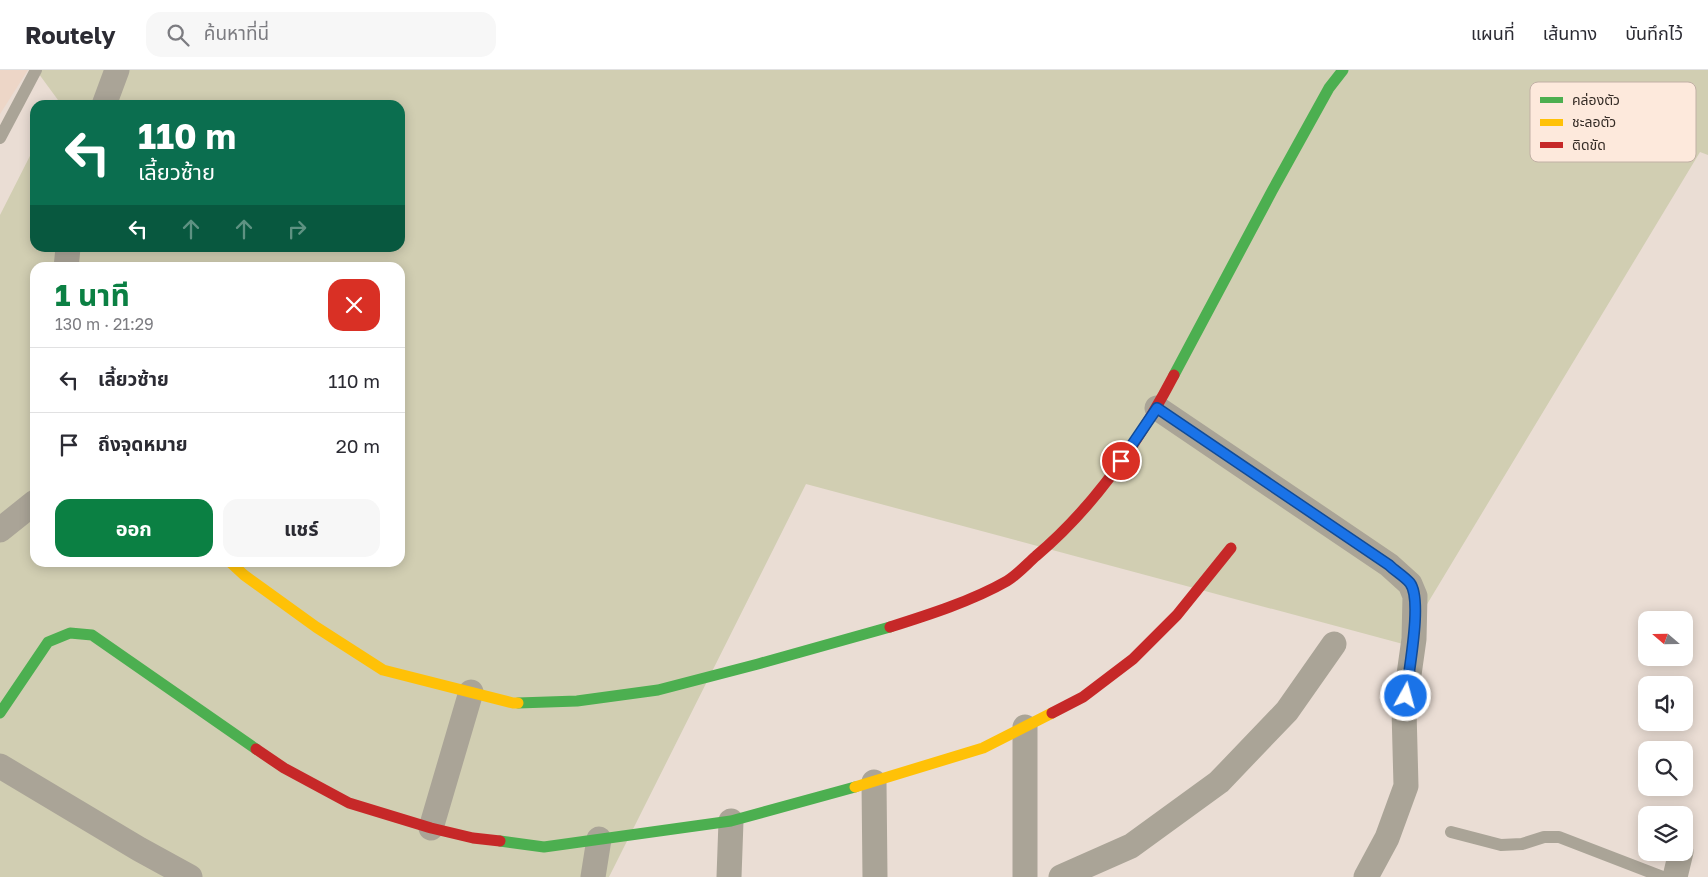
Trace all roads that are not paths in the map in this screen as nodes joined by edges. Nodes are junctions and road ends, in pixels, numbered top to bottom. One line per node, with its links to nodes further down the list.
1 (36, 70): 5 (lane)
2 (117, 70): 4 (street)
3 (1343, 70): 6 (street)
4 (106, 100)
5 (1, 133)
6 (1157, 408): 12 (street); 28 (street)
7 (30, 506): 8 (street)
8 (0, 530)
9 (1231, 548): 14 (street)
10 (235, 567): 12 (street)
11 (1334, 644): 27 (street)
12 (471, 692): 18 (street)
13 (0, 713): 18 (street)
14 (1025, 727): 16 (street); 26 (street)
15 (0, 766): 22 (street)
16 (874, 782): 17 (street); 25 (street)
17 (731, 821): 20 (street); 24 (street)
18 (431, 828): 20 (street)
19 (1451, 832): 29 (lane)
20 (599, 839): 23 (street)
21 (1678, 861): 30 (street)
22 (190, 877)
23 (593, 877)
24 (729, 877)
25 (875, 877)
26 (1025, 877)
27 (1061, 877)
28 (1366, 877)
29 (1664, 877)
30 (1674, 877)

